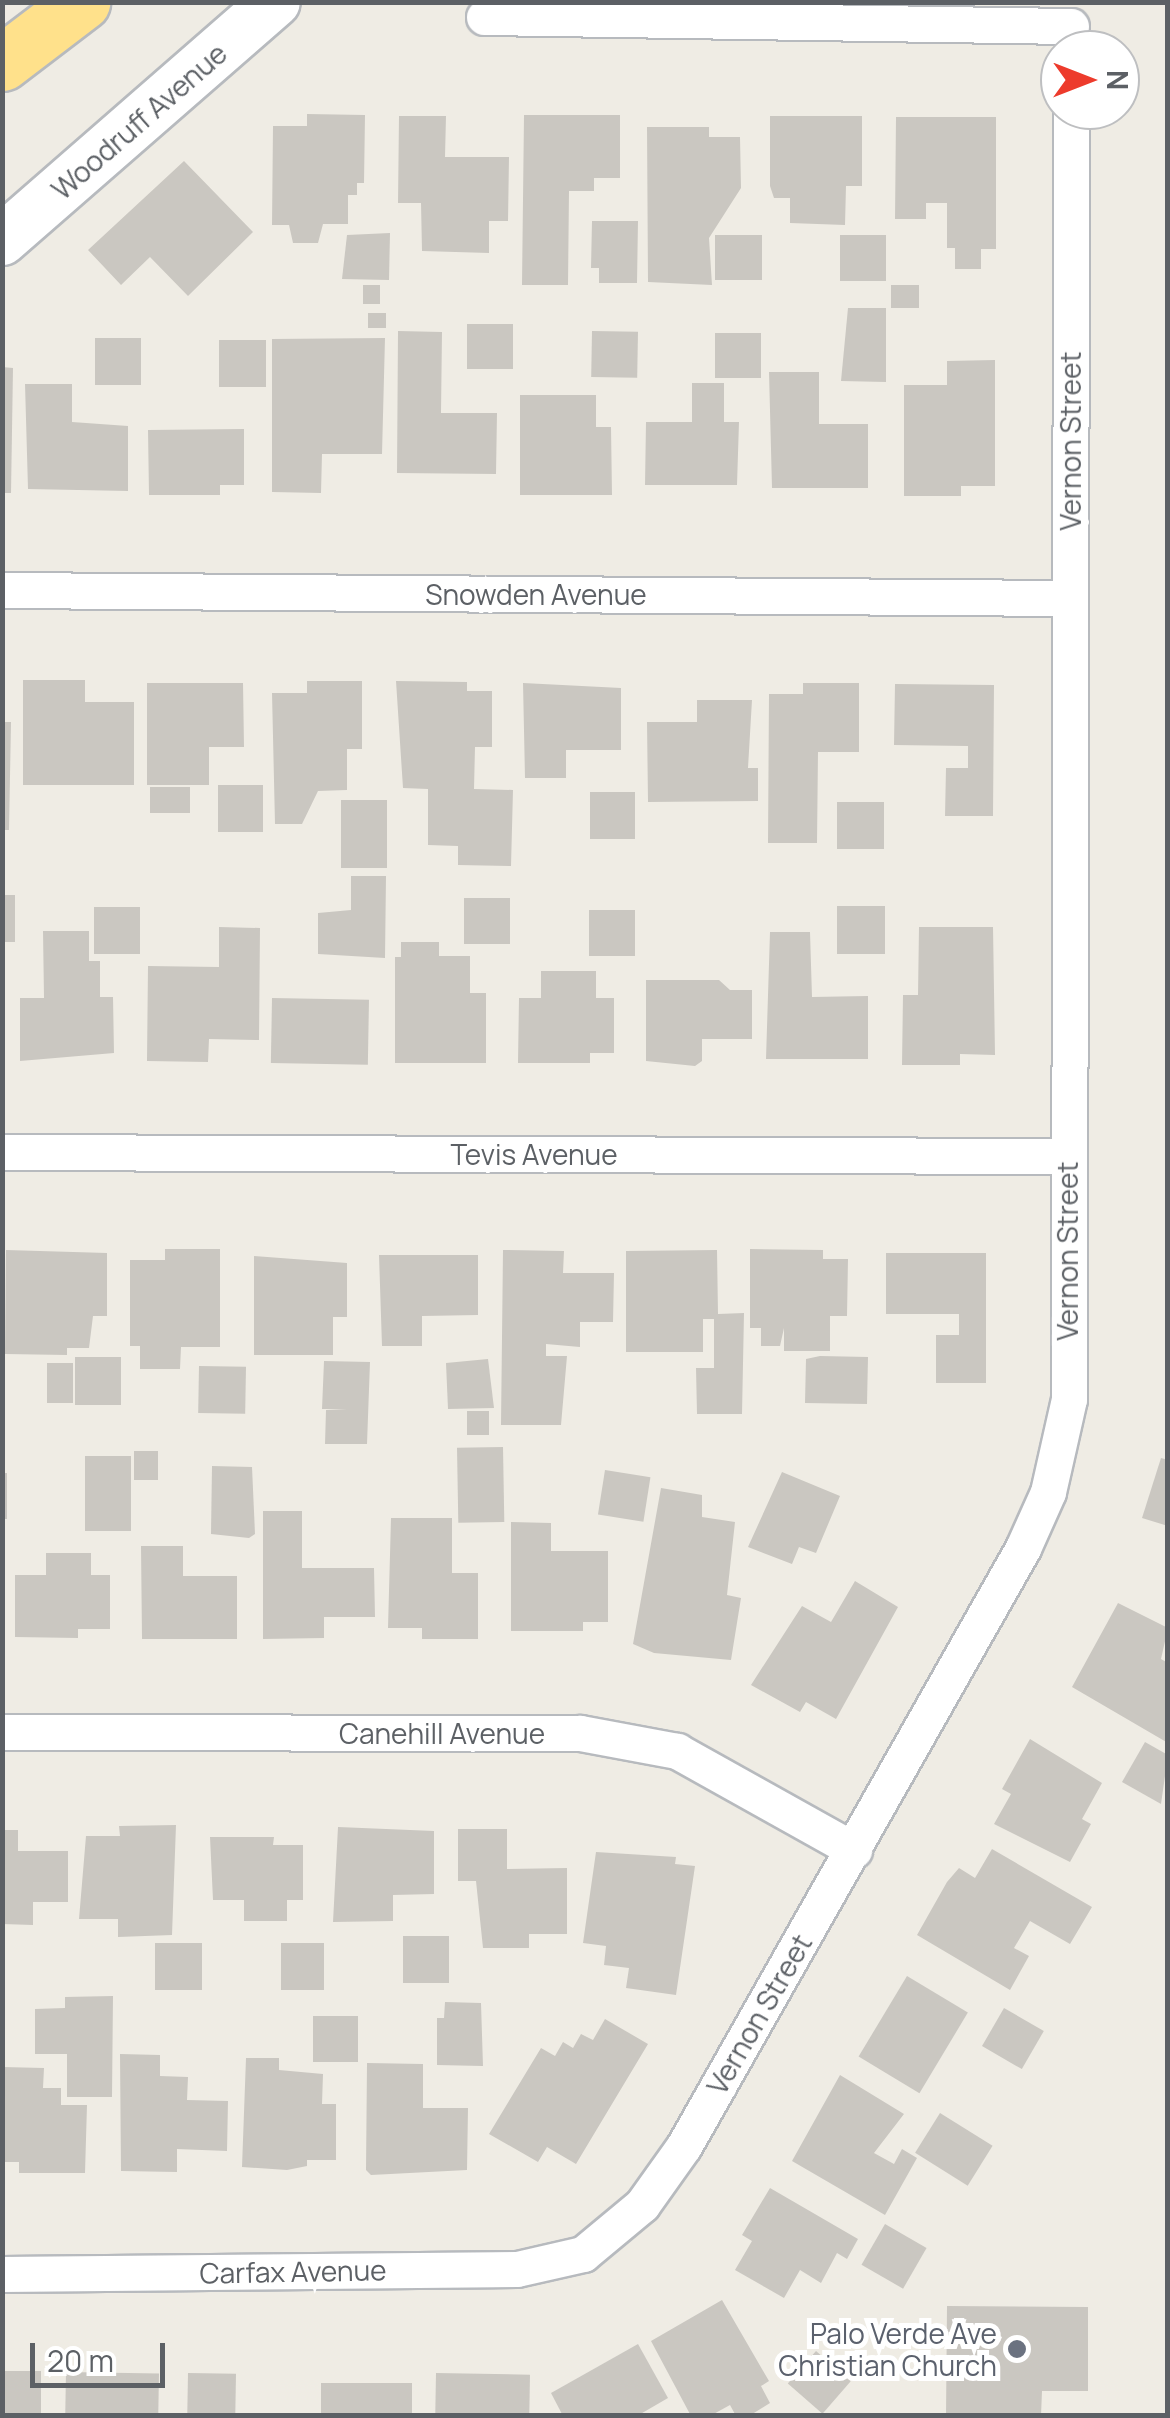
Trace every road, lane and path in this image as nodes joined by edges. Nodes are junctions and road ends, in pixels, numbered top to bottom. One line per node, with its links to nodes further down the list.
1 (82, 2): 6 (highway)
2 (274, 2): 8 (street, Woodruff Avenue)
3 (599, 11): 4 (street); 5 (street)
4 (484, 17)
5 (1072, 26)
6 (2, 63)
7 (1071, 130): 10 (street, Vernon Street)
8 (2, 240)
9 (2, 590): 10 (street, Snowden Avenue)
10 (1070, 598): 12 (street, Vernon Street)
11 (2, 1152): 12 (street, Tevis Avenue)
12 (1066, 1156): 14 (street, Vernon Street)
13 (2, 1732): 14 (street, Canehill Avenue)
14 (854, 1850): 15 (street, Vernon Street)
15 (583, 2254): 16 (street, Carfax Avenue)
16 (2, 2274)

